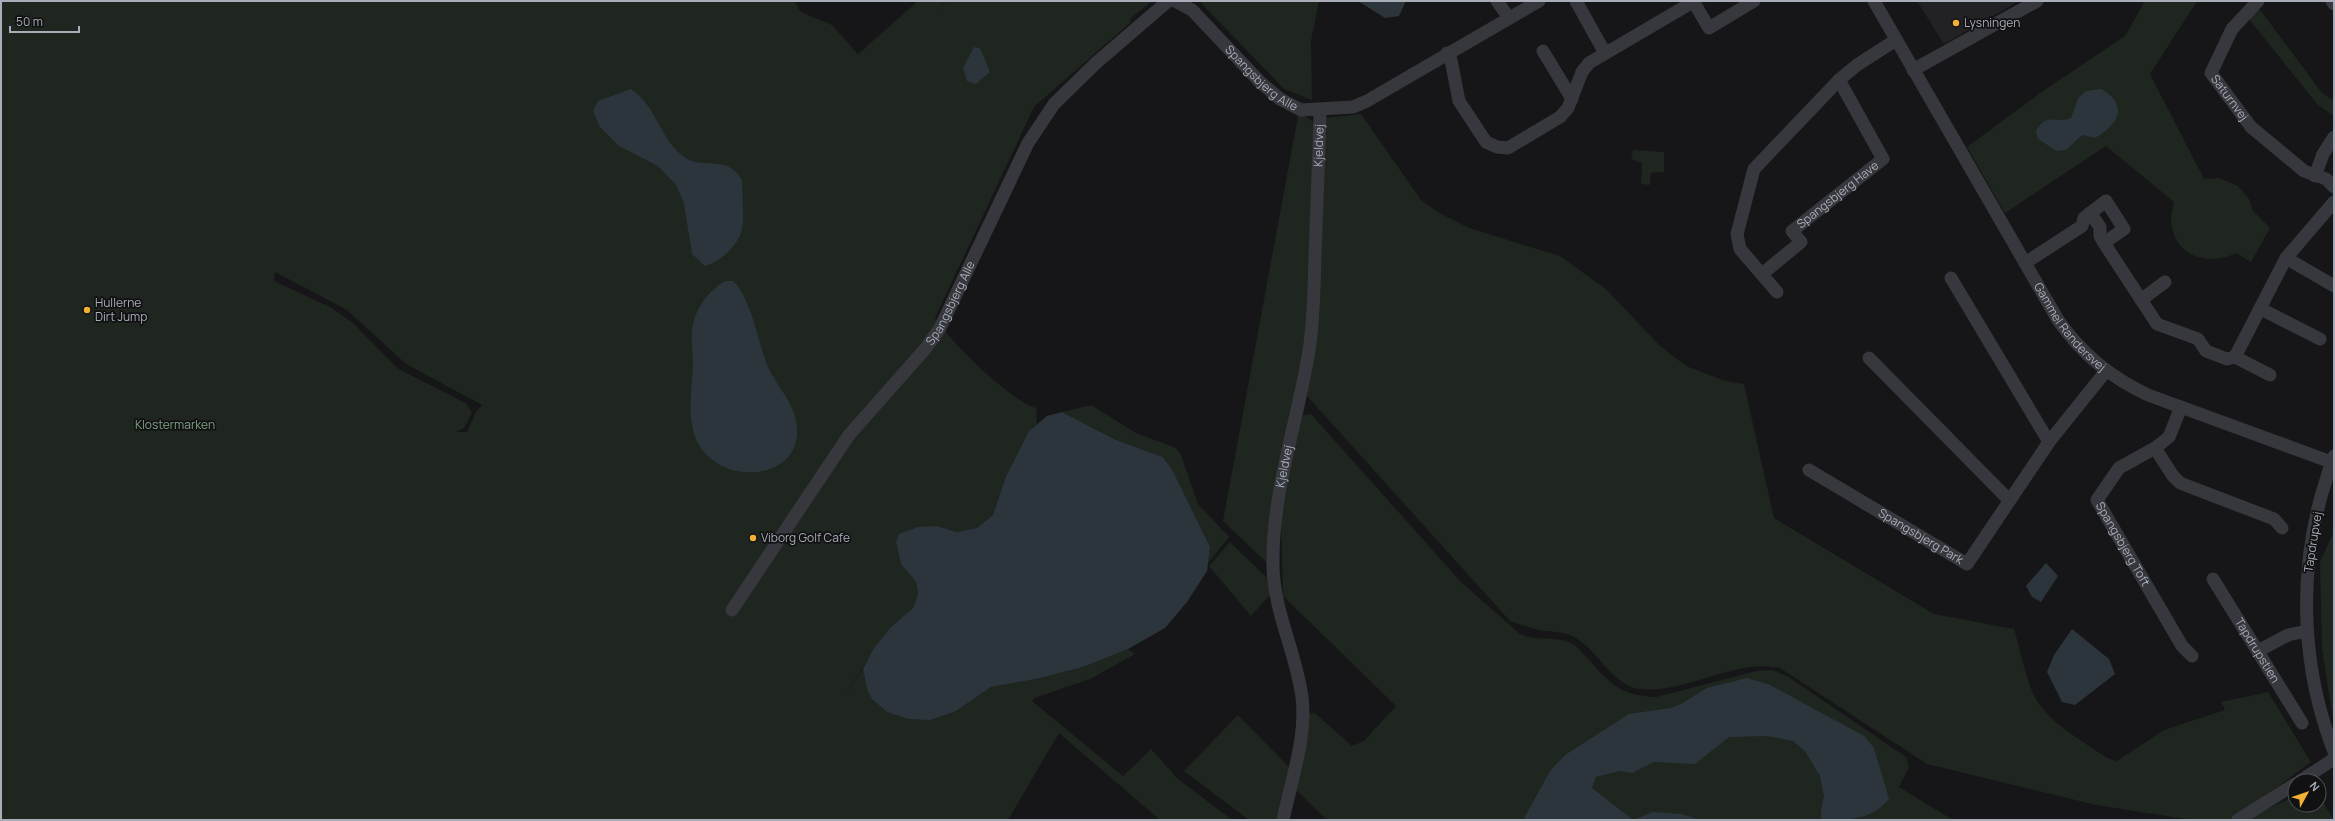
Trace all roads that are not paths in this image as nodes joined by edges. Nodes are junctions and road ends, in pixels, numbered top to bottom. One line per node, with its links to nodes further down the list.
1 (1168, 1): 50 (street, Spangsbjerg Alle)
2 (1175, 1): 21 (street, Spangsbjerg Alle)
3 (1497, 1): 13 (street)
4 (1539, 1): 13 (street, Spangsbjerg Alle)
5 (1576, 1): 16 (street)
6 (1693, 1): 7 (street); 16 (street)
7 (1754, 1)
8 (1874, 1): 14 (street, Gammel Randersvej)
9 (2037, 1): 18 (street)
10 (2258, 1): 23 (street, Saturnvej)
11 (2332, 1): 12 (street)
12 (2334, 4)
13 (1509, 18): 17 (street, Spangsbjerg Alle)
14 (1896, 40): 18 (street, Gammel Randersvej); 19 (street)
15 (1543, 51): 20 (street)
16 (1605, 53): 20 (street)
17 (1447, 54): 20 (street); 21 (street, Spangsbjerg Alle)
18 (1913, 70): 29 (street, Gammel Randersvej)
19 (1839, 80): 30 (street); 30 (street, Spangsbjerg Have)
20 (1572, 99)
21 (1318, 110): 59 (street, Kjeldvej)
22 (2334, 137): 23 (street)
23 (2316, 176): 24 (street, Saturnvej)
24 (2334, 187)
25 (2334, 202): 28 (street)
26 (2090, 213): 27 (street); 27 (street); 29 (street)
27 (2104, 243): 35 (street)
28 (2286, 258): 33 (street); 36 (street)
29 (2025, 263): 40 (street, Gammel Randersvej)
30 (1762, 274): 34 (street)
31 (1951, 278): 43 (street)
32 (2165, 282): 35 (street)
33 (2334, 286)
34 (1777, 292)
35 (2141, 300): 38 (street)
36 (2261, 309): 37 (street); 38 (street)
37 (2320, 339)
38 (2236, 357): 41 (street)
39 (1869, 358): 47 (street)
40 (2106, 371): 42 (street, Gammel Randersvej); 43 (street, Spangsbjerg Park)
41 (2270, 375)
42 (2181, 406): 44 (street, Spangsbjerg Toft); 45 (street, Gammel Randersvej)
43 (2050, 442): 47 (street, Spangsbjerg Park)
44 (2155, 448): 48 (street); 53 (street, Spangsbjerg Toft)
45 (2333, 459): 51 (street, Tapdrupvej)
46 (1809, 470): 47 (street, Spangsbjerg Park)
47 (2009, 500)
48 (2282, 528)
49 (2213, 579): 52 (street, Tapdrupstien)
50 (732, 610)
51 (2307, 632): 52 (street); 55 (street, Tapdrupvej)
52 (2258, 651): 54 (street, Tapdrupstien)
53 (2192, 656)
54 (2302, 723)
55 (2334, 752)
56 (2334, 759): 57 (street)
57 (2312, 773)
58 (2287, 789): 60 (street)
59 (1283, 820)
60 (2238, 820)

